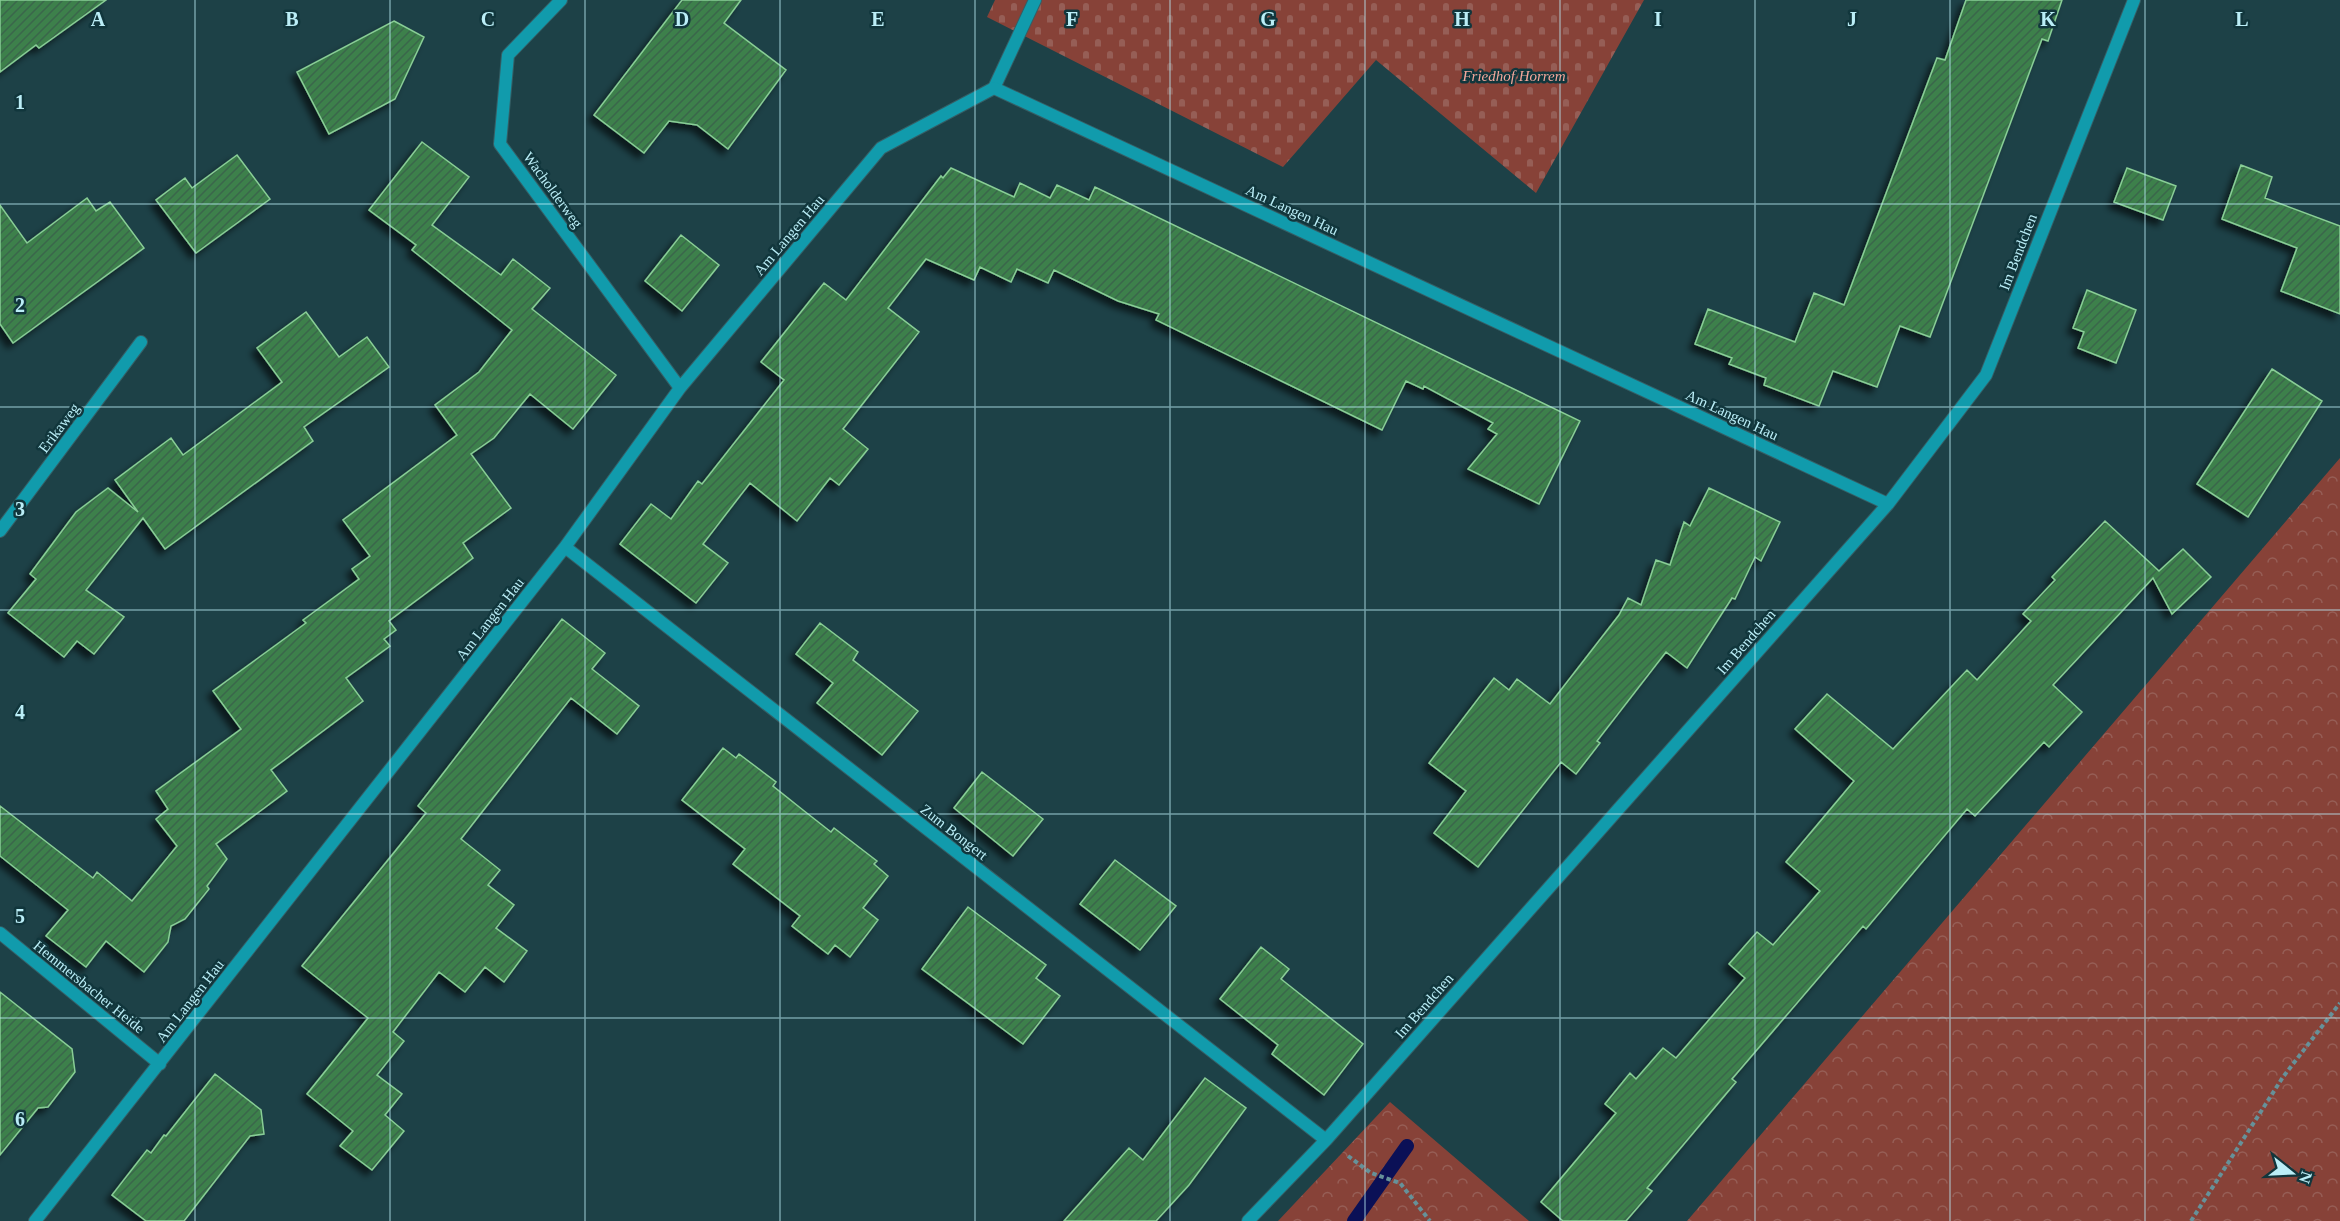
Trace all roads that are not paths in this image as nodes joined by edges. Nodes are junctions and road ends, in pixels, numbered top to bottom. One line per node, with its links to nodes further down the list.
1 (561, 0): 6 (street, Wacholderweg)
2 (1035, 0): 4 (street)
3 (2134, 0): 7 (street, Im Bendchen)
4 (994, 87): 6 (street, Am Langen Hau); 7 (street, Am Langen Hau)
5 (141, 342): 8 (street, Erikaweg)
6 (680, 388): 9 (street, Am Langen Hau)
7 (1888, 504): 12 (street, Im Bendchen)
8 (0, 531)
9 (565, 547): 11 (street, Am Langen Hau); 12 (street, Zum Bongert)
10 (0, 933): 11 (street, Hemmersbacher Heide)
11 (160, 1064): 13 (street, Am Langen Hau)
12 (1326, 1140): 14 (street, Im Bendchen)
13 (35, 1221)
14 (1248, 1221)

